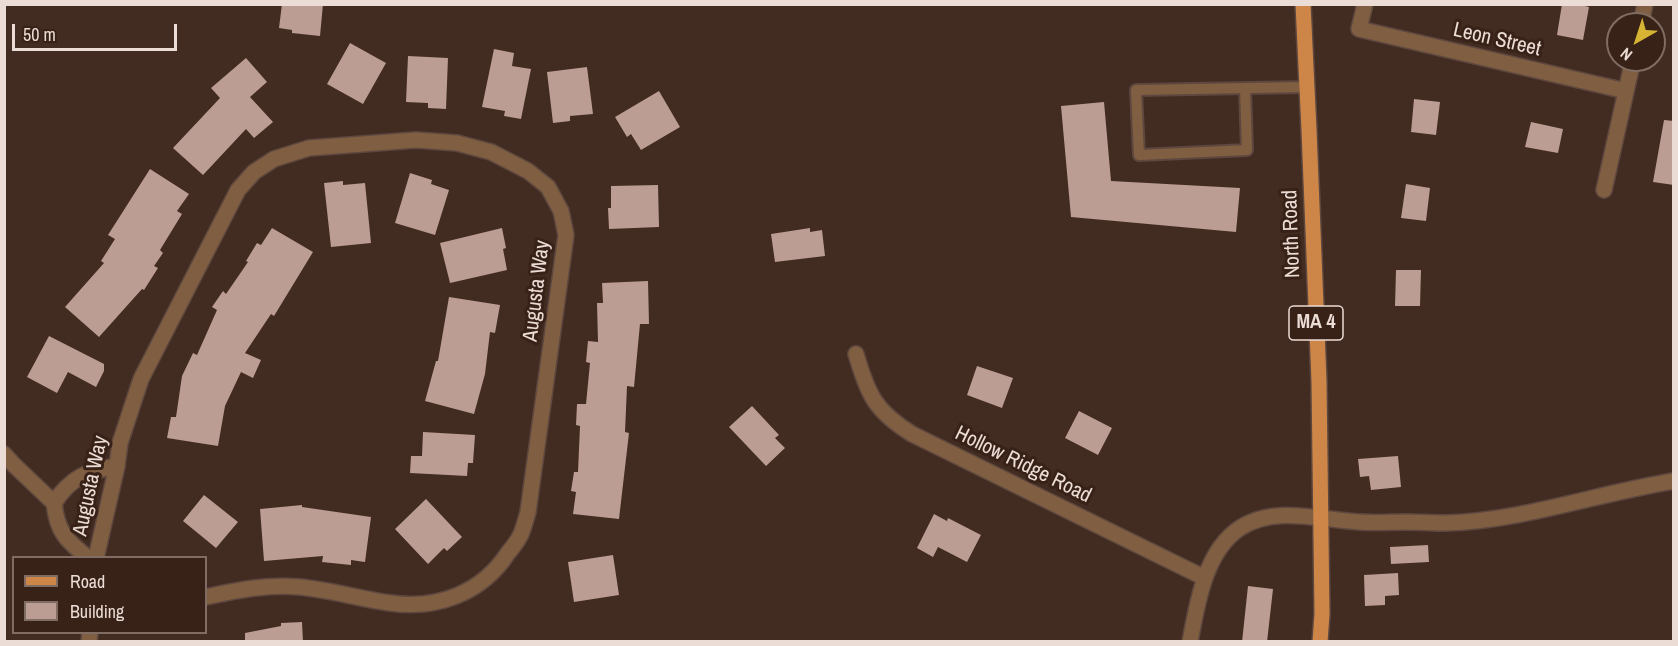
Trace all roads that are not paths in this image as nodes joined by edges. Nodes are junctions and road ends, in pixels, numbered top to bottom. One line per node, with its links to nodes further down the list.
1 (1303, 4): 4 (main road, North Road / MA 4)
2 (1365, 4): 6 (street, Leon Street)
3 (1630, 72): 6 (street)
4 (1307, 87): 5 (lane); 13 (main road, North Road / MA 4)
5 (1245, 88): 5 (lane)
6 (1626, 91): 7 (street)
7 (1604, 190)
8 (856, 354): 16 (street, Hollow Ridge Road)
9 (4, 454): 12 (street)
10 (117, 466): 12 (street); 15 (street, Augusta Way); 17 (street, Augusta Way)
11 (1674, 482): 13 (street)
12 (54, 503): 14 (street)
13 (1320, 518): 16 (street); 19 (main road, North Road / MA 4)
14 (86, 556)
15 (96, 556)
16 (1205, 578): 18 (street)
17 (207, 597)
18 (1190, 642)
19 (1320, 642)

